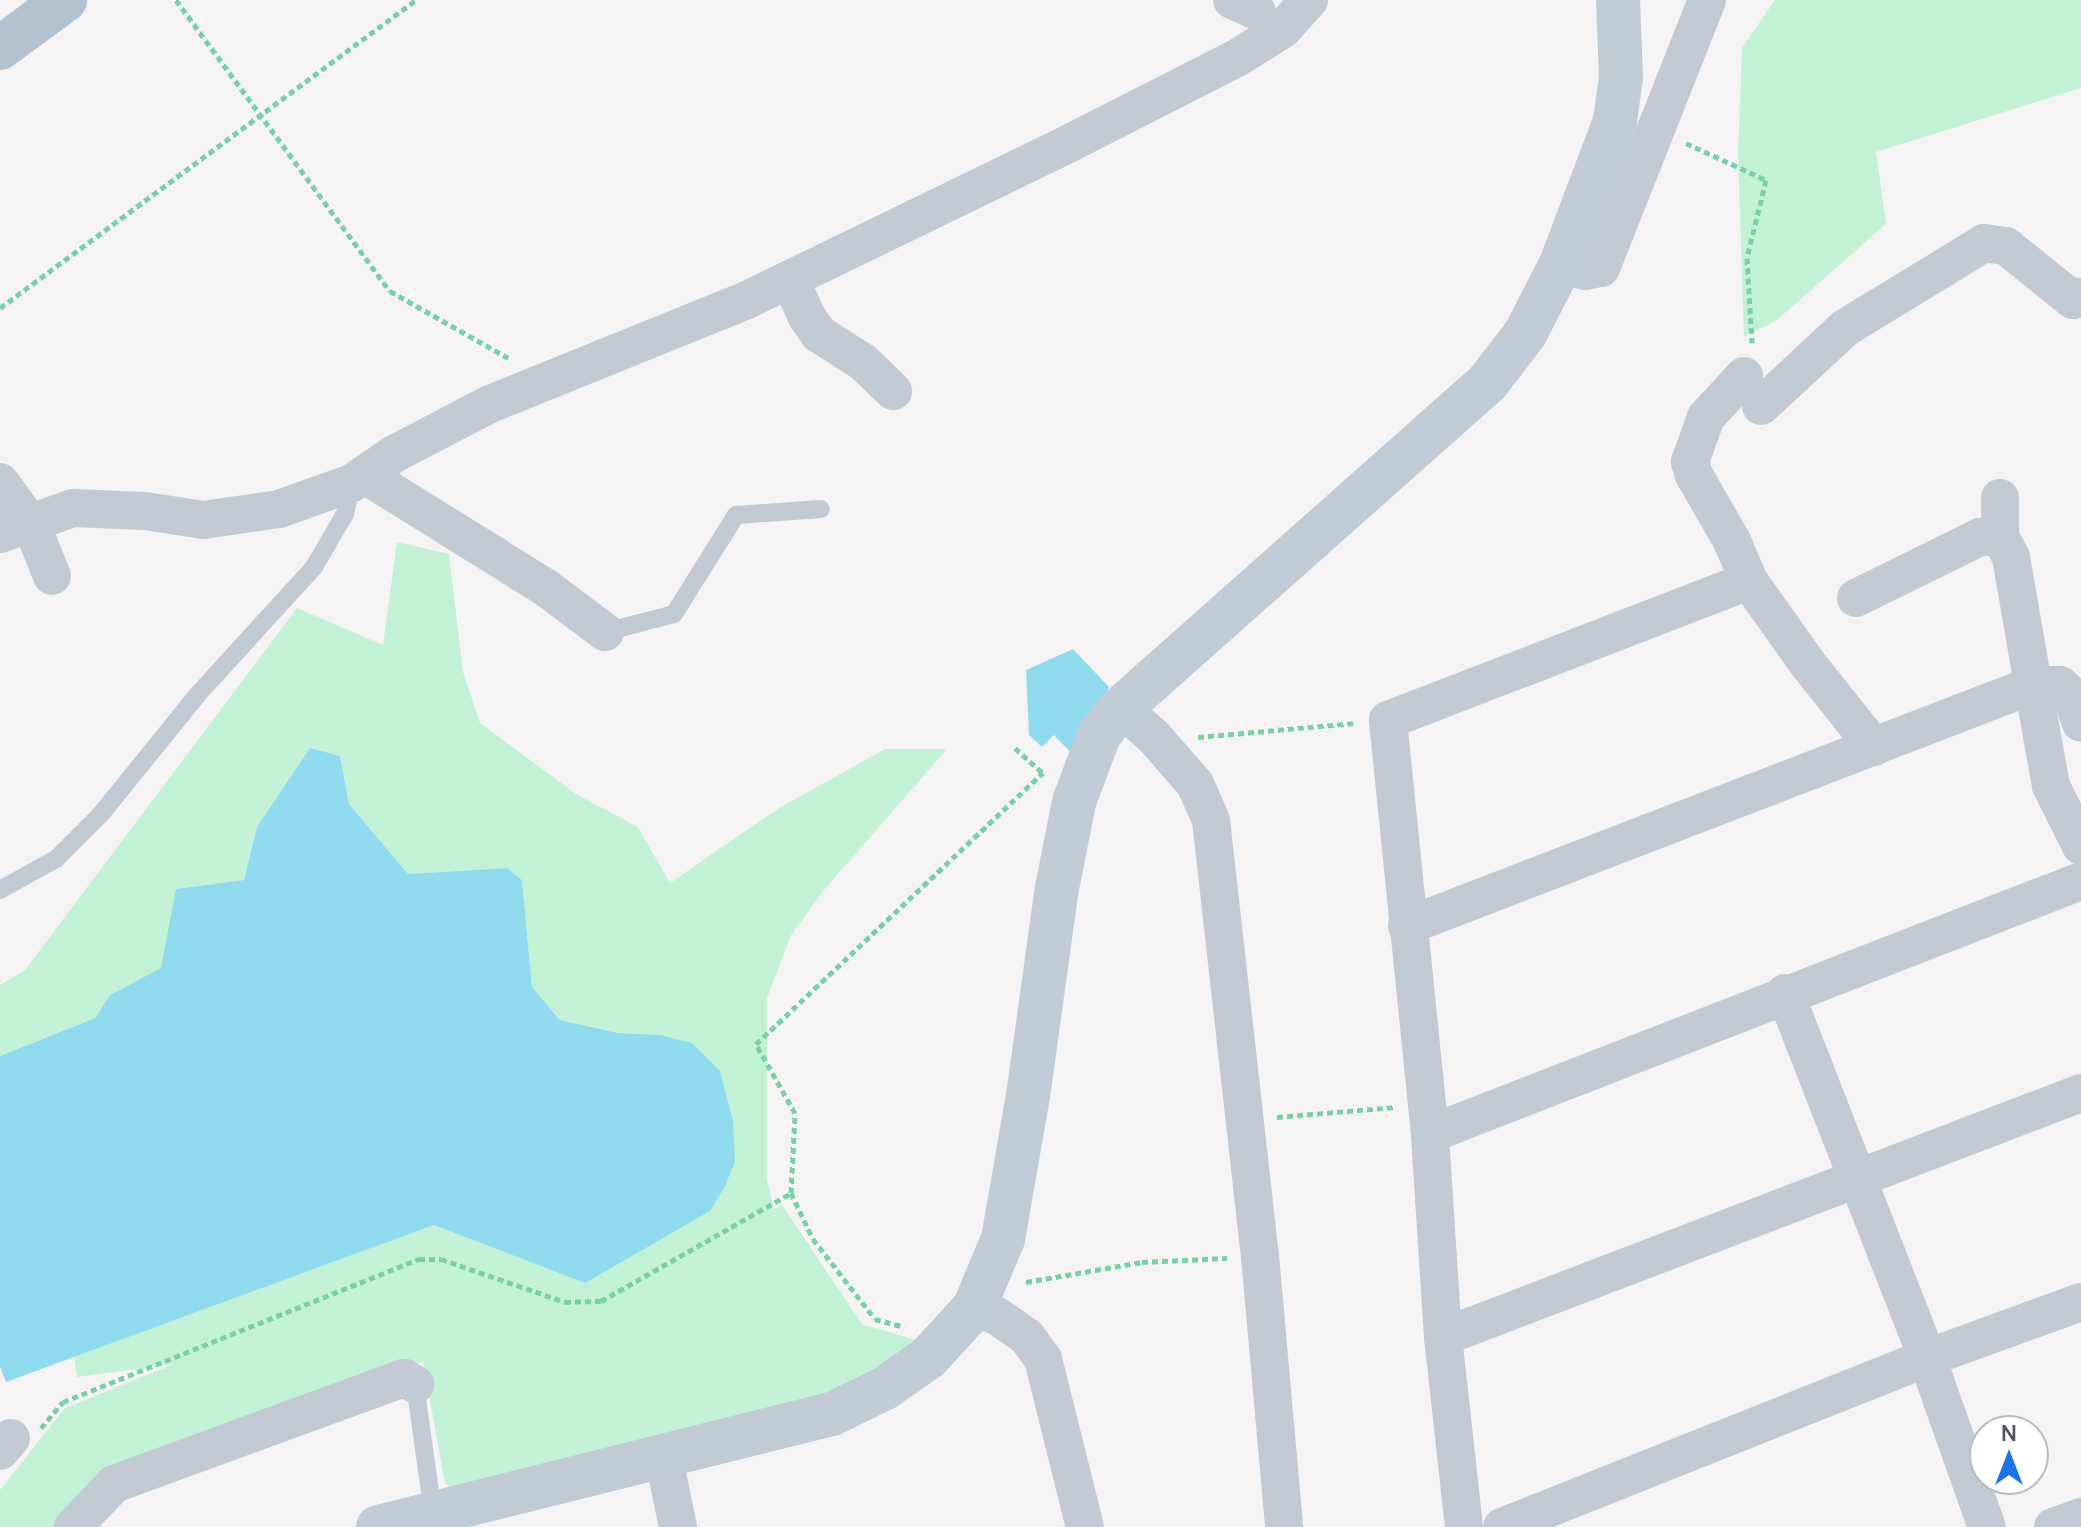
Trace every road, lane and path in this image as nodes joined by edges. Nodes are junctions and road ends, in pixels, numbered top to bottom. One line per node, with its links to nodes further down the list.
1 (65, 0): 7 (main road)
2 (176, 0): 8 (path)
3 (416, 0): 8 (path)
4 (1309, 0): 11 (street)
5 (1618, 0): 10 (street)
6 (1707, 0): 9 (street)
7 (0, 48)
8 (261, 114): 13 (path); 14 (path)
9 (1640, 165): 10 (street); 16 (path)
10 (1561, 264): 28 (street)
11 (790, 279): 14 (street); 15 (street)
12 (2081, 297): 16 (street)
13 (0, 308)
14 (547, 381): 17 (street)
15 (893, 391)
16 (1752, 391): 24 (street)
17 (358, 479): 21 (street); 26 (street); 36 (lane)
18 (0, 482): 21 (street)
19 (2000, 498): 22 (street)
20 (821, 509): 26 (lane)
21 (15, 529): 23 (street)
22 (2000, 537): 25 (street); 27 (street)
23 (52, 576)
24 (1749, 581): 29 (street); 31 (street)
25 (1856, 598)
26 (605, 632)
27 (2033, 685): 30 (street); 31 (street); 34 (street)
28 (1121, 708): 32 (street); 45 (street)
29 (1388, 720): 32 (path); 37 (street)
30 (2081, 723)
31 (1874, 747): 37 (street)
32 (1165, 749): 41 (street)
33 (1043, 773): 43 (path)
34 (2081, 846)
35 (2081, 881): 38 (street)
36 (0, 890)
37 (1407, 926): 40 (street)
38 (1785, 993): 40 (street); 42 (street)
39 (2081, 1093): 42 (street)
40 (1428, 1119): 41 (path); 47 (street)
41 (1245, 1121): 44 (street)
42 (1855, 1178): 47 (street); 49 (street)
43 (791, 1193): 48 (path); 51 (path)
44 (1260, 1256): 45 (path); 59 (street)
45 (980, 1296): 48 (street); 58 (street)
46 (2081, 1302): 49 (street)
47 (1443, 1337): 60 (street)
48 (941, 1343): 52 (street)
49 (1927, 1358): 61 (street); 62 (street)
50 (415, 1384): 53 (lane); 55 (street)
51 (14, 1442)
52 (663, 1454): 53 (street); 57 (street)
53 (433, 1513): 56 (street)
54 (2081, 1517): 63 (street)
55 (73, 1527)
56 (378, 1527)
57 (678, 1527)
58 (1085, 1527)
59 (1284, 1527)
60 (1464, 1527)
61 (1502, 1527)
62 (1987, 1527)
63 (2053, 1527)

